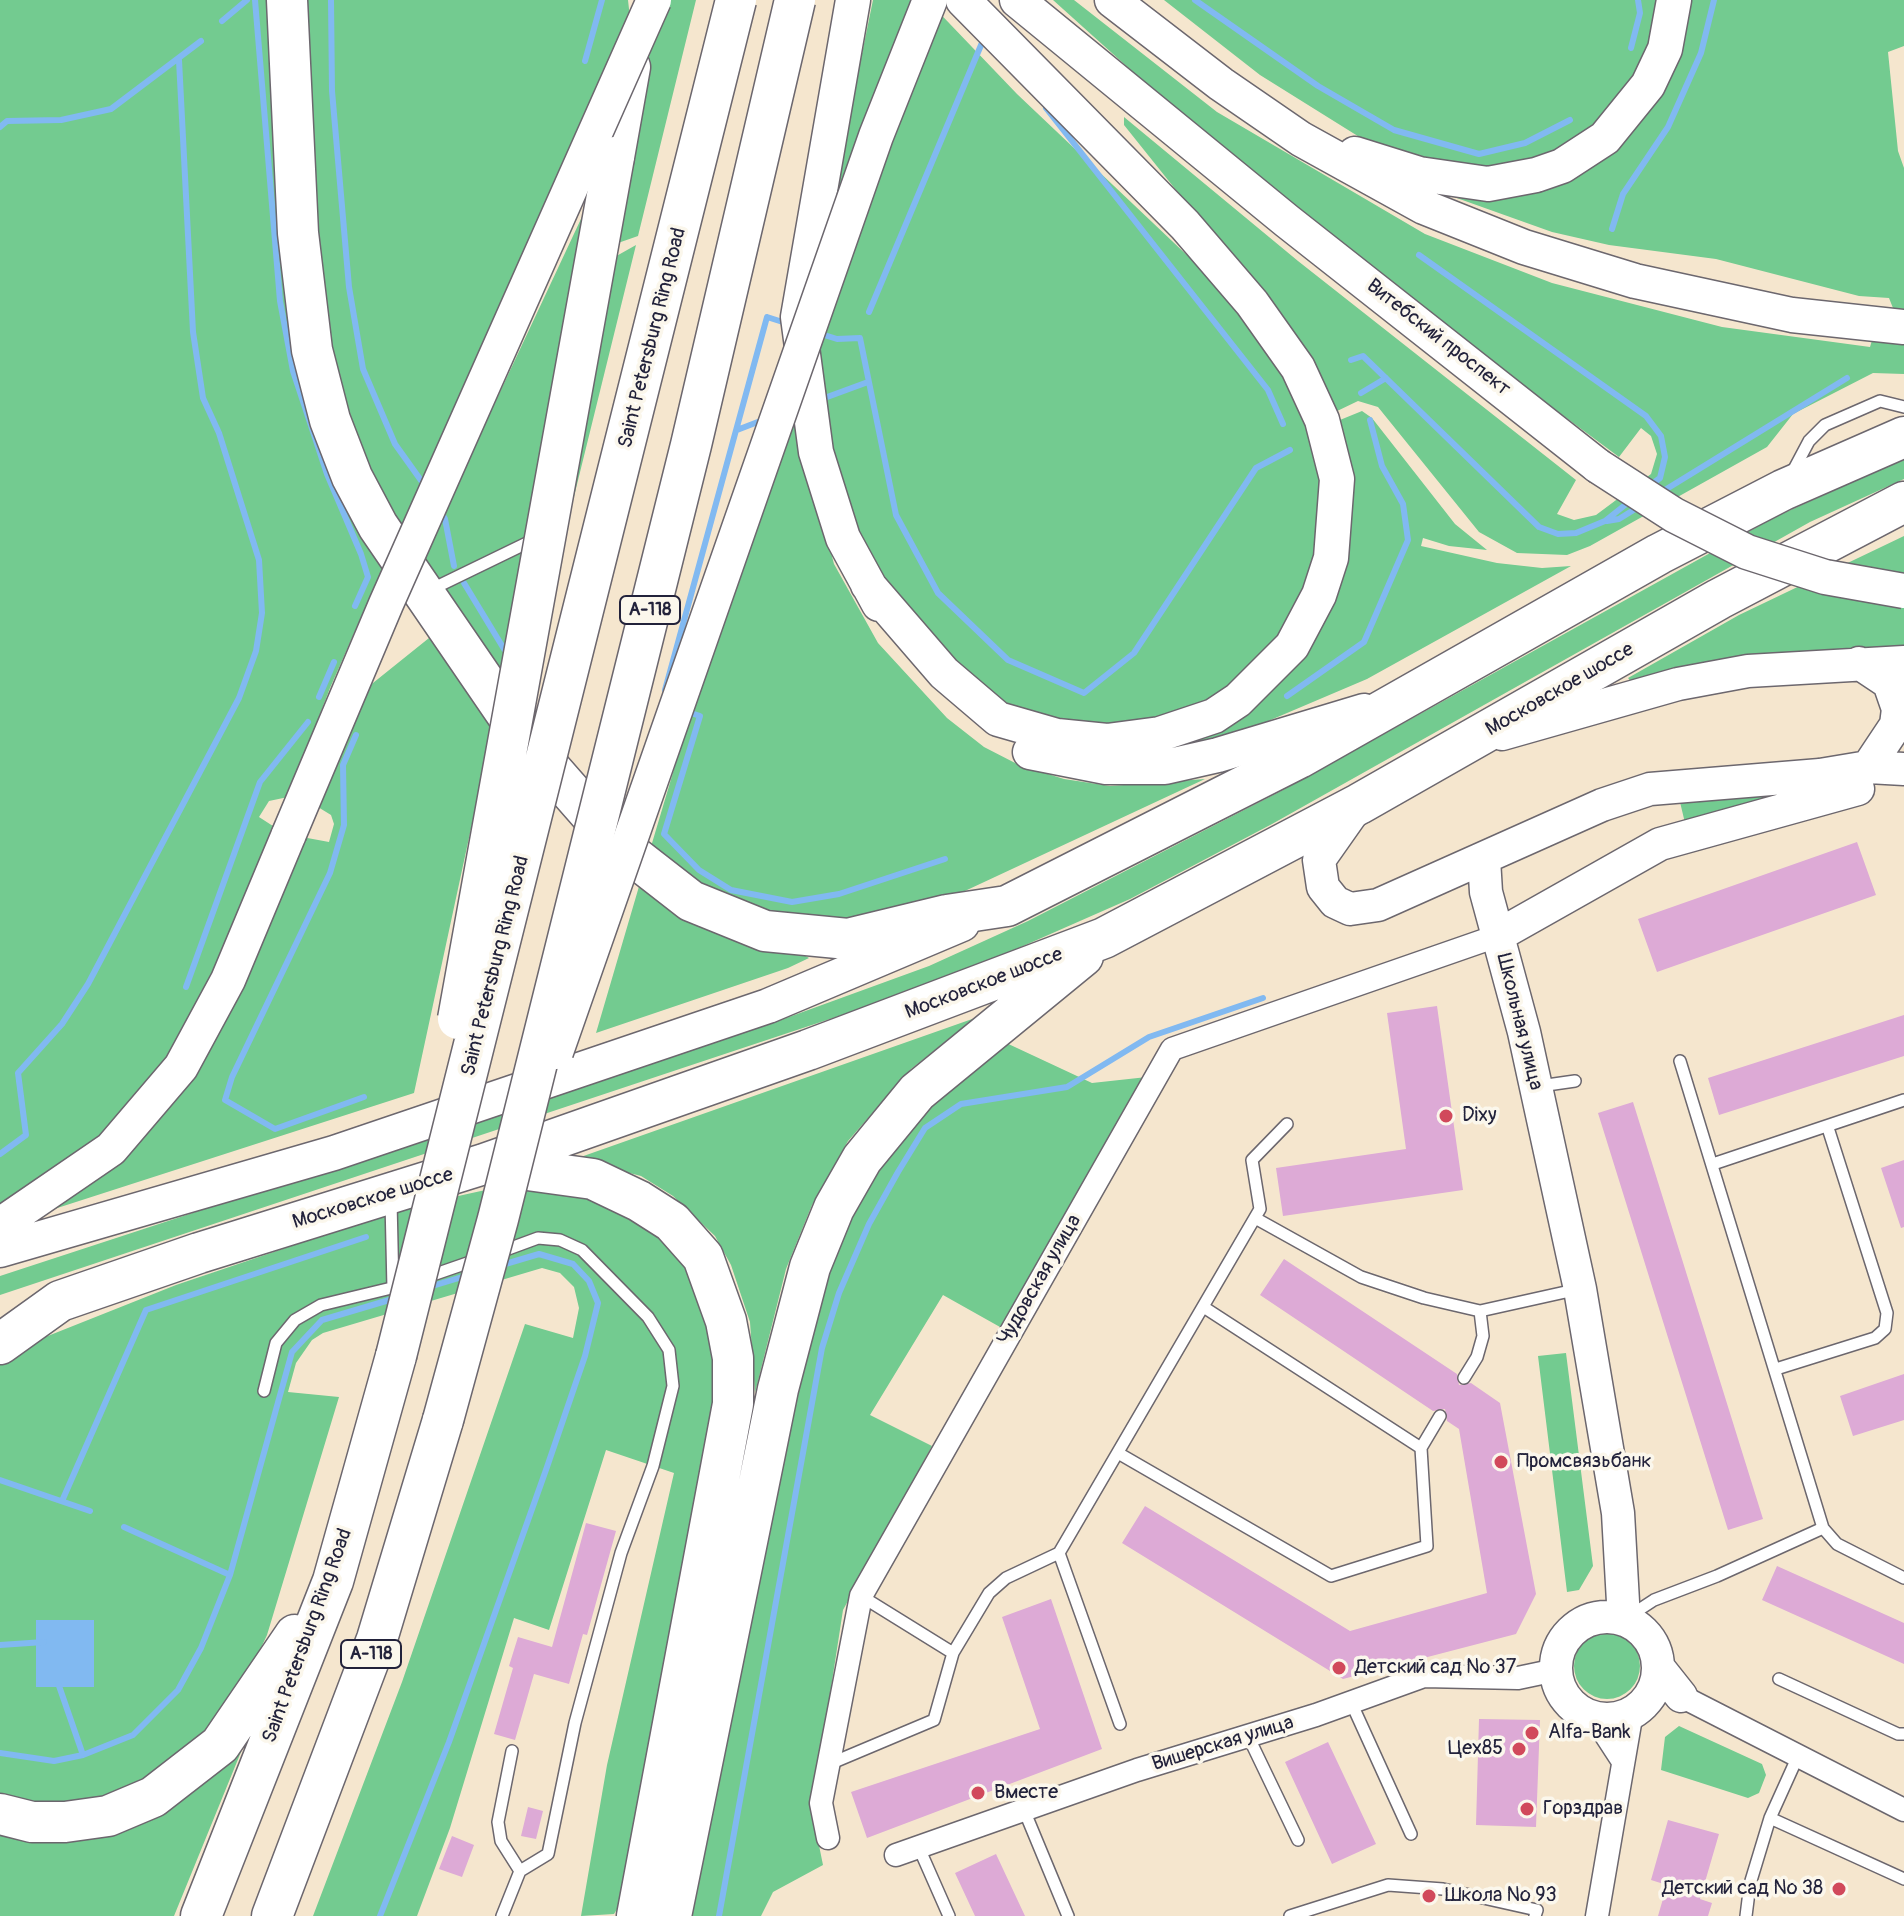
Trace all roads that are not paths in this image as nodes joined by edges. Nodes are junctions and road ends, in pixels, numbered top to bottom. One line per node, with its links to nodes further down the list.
1 (287, 0): 20 (highway)
2 (736, 0): 44 (highway, Saint Petersburg Ring Road / А-118, bridge)
3 (795, 0): 46 (highway, А-118, bridge)
4 (853, 0): 18 (main road, bridge)
5 (930, 0): 46 (main road, bridge)
6 (963, 0): 18 (main road)
7 (1017, 0): 19 (main road, Витебский проспект, bridge)
8 (1112, 0): 11 (main road)
9 (1674, 0): 11 (main road)
10 (644, 3): 44 (highway, bridge); 47 (main road, bridge)
11 (1301, 139): 12 (main road)
12 (1904, 327)
13 (1904, 407): 15 (lane)
14 (1904, 437): 15 (highway)
15 (1783, 490): 23 (highway)
16 (1904, 502): 24 (highway, Московское шоссе)
17 (531, 541): 20 (lane)
18 (868, 585): 23 (main road)
19 (1904, 591)
20 (424, 593): 32 (highway)
21 (1904, 662): 22 (street)
22 (1859, 663): 24 (street); 25 (street)
23 (1410, 698): 32 (highway)
24 (1464, 745): 29 (highway, Московское шоссе)
25 (1868, 767): 26 (street); 28 (street)
26 (1904, 769)
27 (1904, 780): 30 (street, Школьная улица)
28 (1650, 789): 30 (street); 31 (street)
29 (1359, 804): 31 (street); 34 (highway, Московское шоссе)
30 (1660, 844): 33 (street, Школьная улица)
31 (1484, 859): 33 (street)
32 (1007, 906): 48 (main road)
33 (1497, 936): 37 (street, Школьная улица); 66 (street, Чудовская улица)
34 (1104, 938): 41 (highway, Московское шоссе); 99 (highway)
35 (1680, 1061): 42 (lane)
36 (1575, 1081): 37 (lane)
37 (1536, 1087): 50 (street, Школьная улица)
38 (1904, 1100): 40 (lane)
39 (1287, 1124): 45 (lane)
40 (1828, 1128): 42 (lane); 56 (lane)
41 (484, 1164): 43 (highway, Московское шоссе); 98 (highway)
42 (1713, 1164): 56 (lane)
43 (391, 1194): 49 (lane); 51 (highway, Московское шоссе)
44 (436, 1208): 65 (highway, Saint Petersburg Ring Road / А-118, bridge)
45 (1255, 1218): 52 (lane); 53 (lane)
46 (498, 1219): 94 (highway, А-118, bridge)
47 (0, 1225)
48 (0, 1250)
49 (393, 1289): 58 (lane); 92 (lane)
50 (1580, 1289): 53 (lane); 67 (street, Школьная улица)
51 (60, 1301): 54 (main road, Московское шоссе); 55 (highway)
52 (1205, 1308): 60 (lane); 61 (lane)
53 (1480, 1311): 57 (lane)
54 (0, 1320)
55 (0, 1344)
56 (1776, 1369): 62 (lane)
57 (1464, 1378)
58 (264, 1391)
59 (1440, 1416): 60 (lane)
60 (1421, 1448): 61 (lane)
61 (1118, 1453): 63 (lane)
62 (1823, 1528): 64 (lane); 67 (lane)
63 (1059, 1553): 68 (lane); 76 (lane)
64 (1904, 1578)
65 (333, 1581): 85 (highway); 96 (highway, Saint Petersburg Ring Road / А-118)
66 (861, 1596): 68 (lane); 82 (street, Чудовская улица)
67 (1609, 1619): 69 (street); 70 (street)
68 (953, 1653): 82 (lane)
69 (1658, 1667): 72 (street); 74 (street)
70 (1556, 1670): 73 (street, Вишерская улица); 75 (street)
71 (1779, 1679): 77 (lane)
72 (1681, 1696): 74 (street); 80 (street)
73 (1350, 1700): 78 (street, Вишерская улица); 87 (lane)
74 (1640, 1706): 75 (street); 81 (street)
75 (1594, 1717): 81 (street)
76 (1120, 1724)
77 (1904, 1734)
78 (1248, 1736): 83 (street, Вишерская улица); 89 (lane)
79 (512, 1751): 92 (lane)
80 (1798, 1756): 84 (street); 86 (lane)
81 (1622, 1760): 104 (street)
82 (826, 1765): 88 (street, Чудовская улица)
83 (1024, 1810): 90 (street, Вишерская улица); 101 (lane)
84 (1904, 1810)
85 (0, 1814)
86 (1770, 1818): 93 (lane); 105 (lane)
87 (1411, 1834)
88 (828, 1838)
89 (1298, 1840)
90 (919, 1848): 91 (street, Вишерская улица); 100 (lane)
91 (896, 1855)
92 (520, 1871): 95 (lane)
93 (1904, 1879)
94 (281, 1905)
95 (503, 1914): 97 (lane)
96 (201, 1916)
97 (518, 1916)
98 (637, 1916)
99 (671, 1916)
100 (949, 1916)
101 (1068, 1916)
102 (1290, 1916): 103 (lane)
103 (1535, 1916)
104 (1597, 1916)
105 (1746, 1916)

